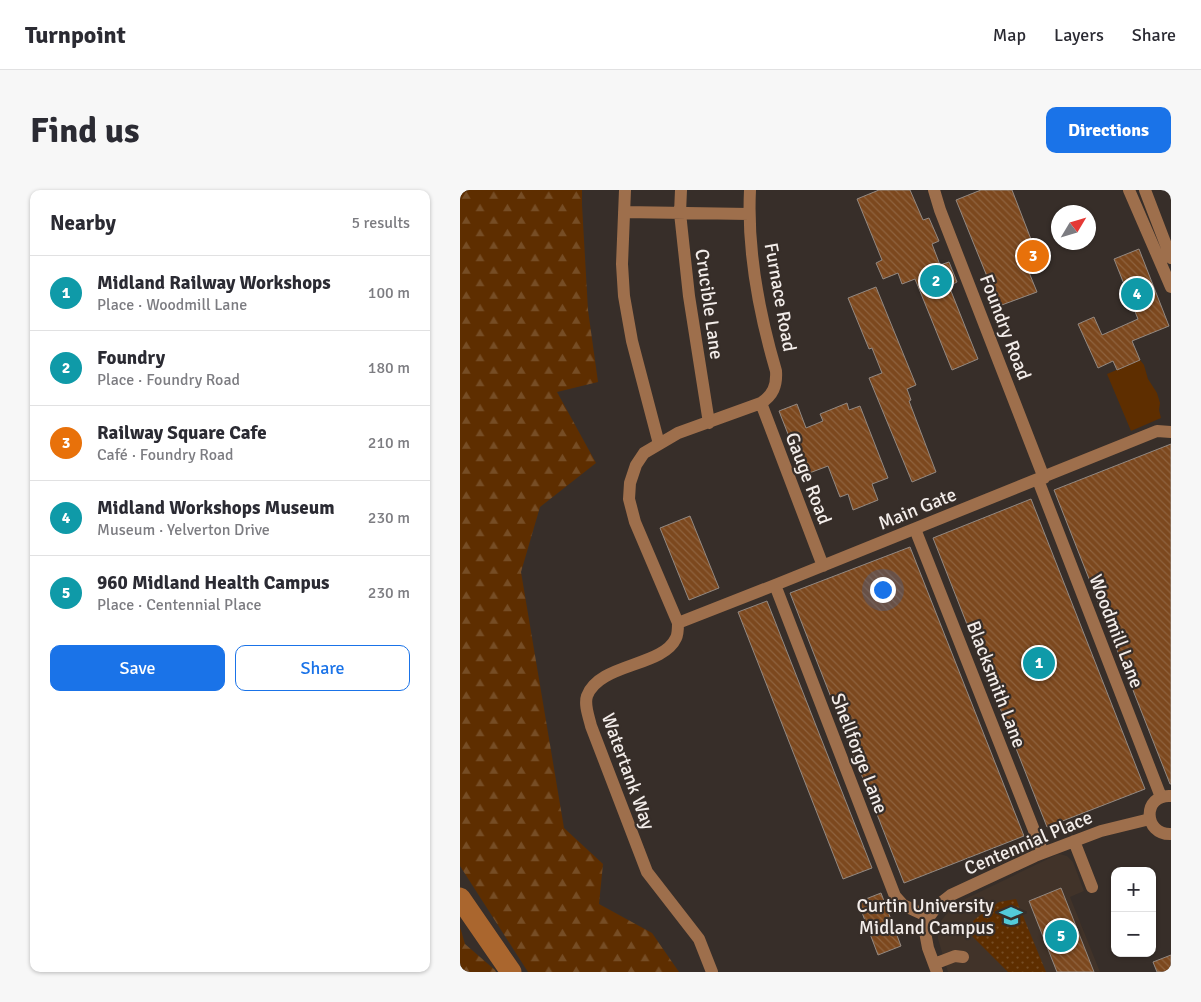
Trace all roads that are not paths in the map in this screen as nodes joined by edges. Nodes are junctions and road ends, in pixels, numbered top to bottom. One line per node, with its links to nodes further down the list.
1 (625, 190): 7 (street)
2 (681, 190): 8 (street, Crucible Lane)
3 (750, 190): 9 (street, Furnace Road)
4 (934, 190): 16 (street, Foundry Road)
5 (1129, 190): 11 (street)
6 (1144, 190): 10 (street)
7 (624, 212): 8 (street); 15 (street)
8 (680, 213): 9 (street); 13 (street, Crucible Lane)
9 (749, 214): 12 (street, Furnace Road)
10 (1171, 258)
11 (1171, 287)
12 (761, 403): 13 (street); 18 (street, Gauge Road)
13 (709, 423): 15 (street)
14 (1171, 432): 16 (street, Main Gate)
15 (659, 444): 20 (street)
16 (1041, 479): 17 (street, Main Gate); 21 (street, Woodmill Lane)
17 (916, 529): 18 (street, Main Gate); 26 (street, Blacksmith Lane)
18 (823, 566): 19 (street, Main Gate)
19 (775, 585): 20 (street, Main Gate); 28 (street, Shellforge Lane)
20 (678, 623): 31 (street, Watertank Way)
21 (1166, 796): 22 (street)
22 (1150, 819): 23 (street); 24 (street, Centennial Place)
23 (1166, 833): 25 (street)
24 (1074, 841): 26 (street, Centennial Place); 27 (street)
25 (1171, 844)
26 (1043, 853): 28 (street, Centennial Place)
27 (1092, 887)
28 (929, 917): 30 (street)
29 (963, 957): 30 (street)
30 (935, 968)
31 (712, 972)

